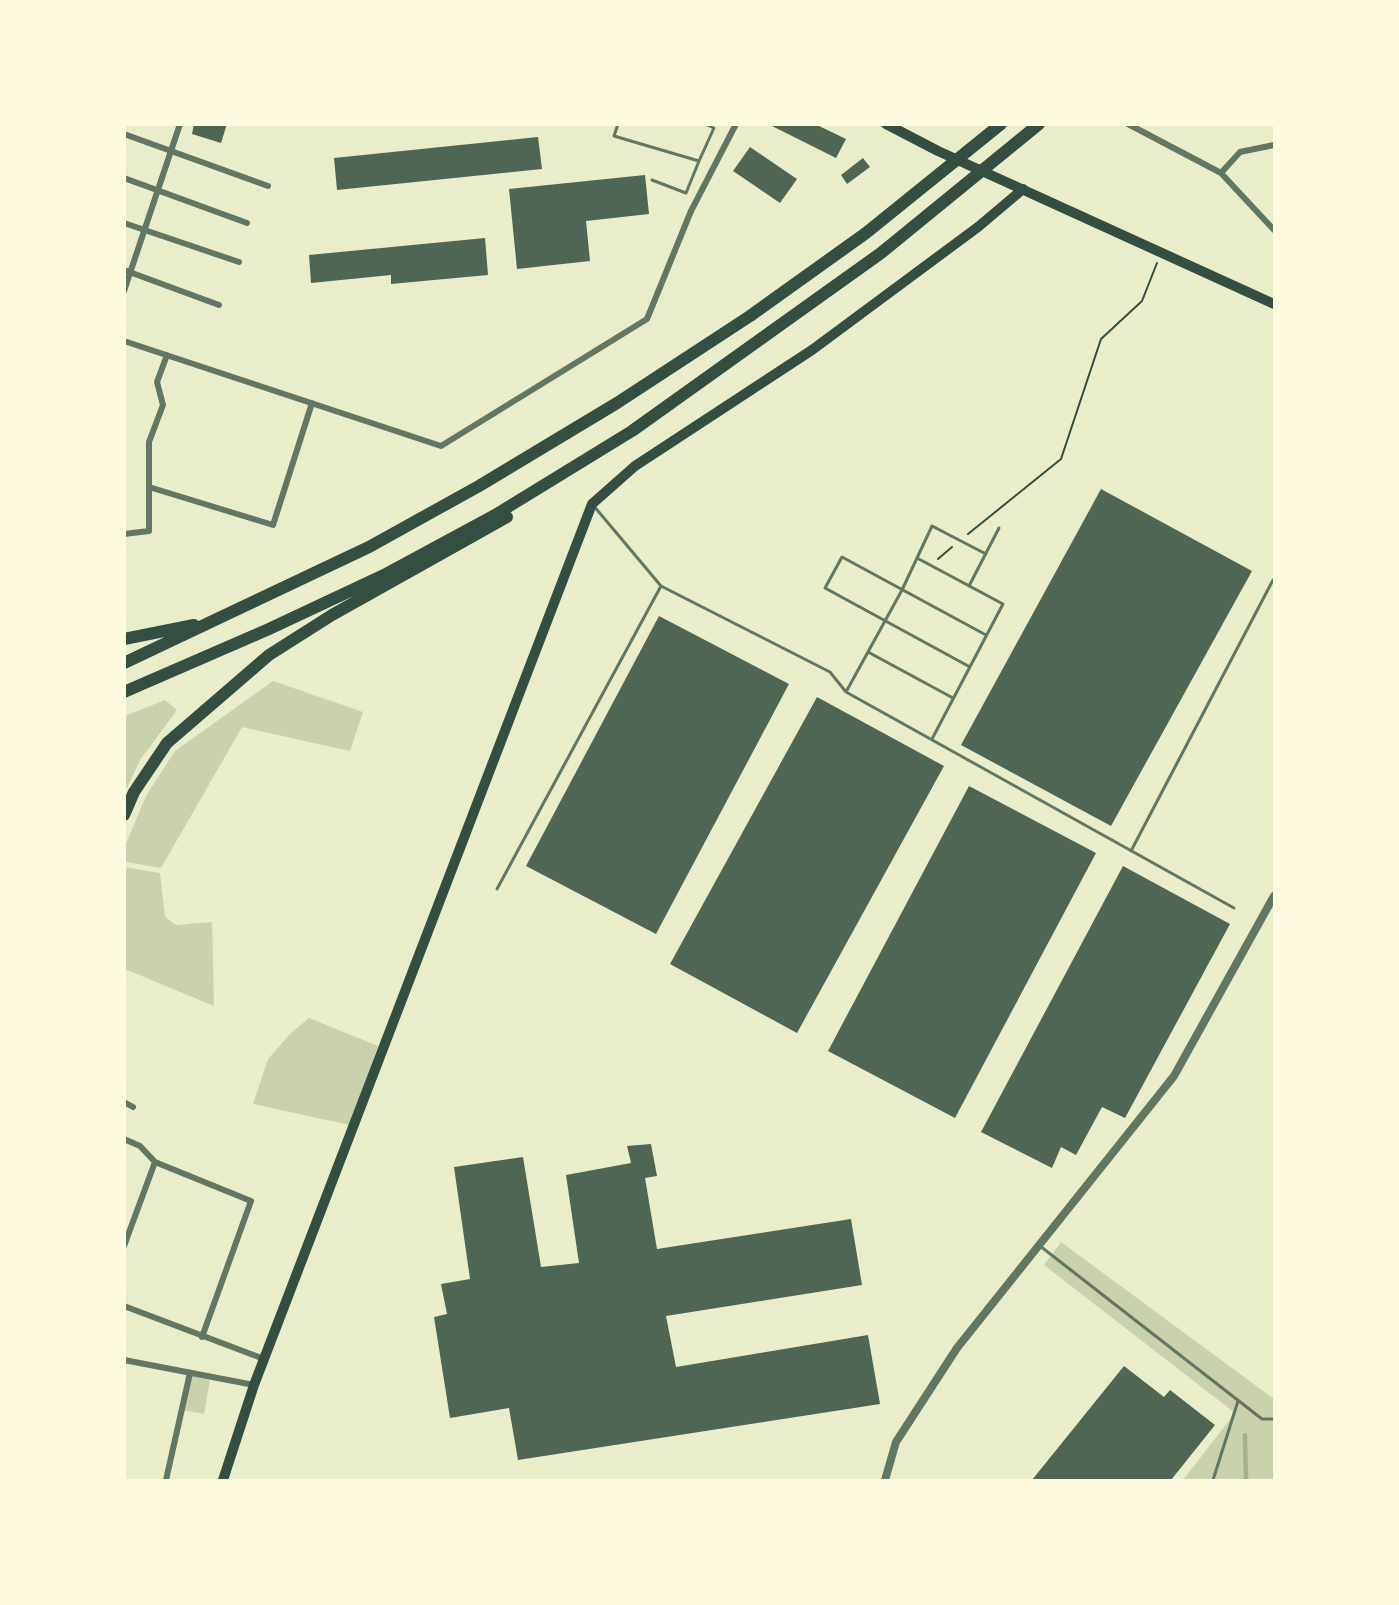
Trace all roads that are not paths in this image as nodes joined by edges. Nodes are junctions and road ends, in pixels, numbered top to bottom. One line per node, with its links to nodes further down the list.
1 (180, 124): 11 (street)
2 (618, 124): 12 (lane)
3 (705, 124): 12 (lane)
4 (736, 124): 30 (street)
5 (886, 124): 17 (main road)
6 (1001, 124): 42 (highway)
7 (1039, 124): 31 (highway)
8 (1128, 124): 13 (street)
9 (124, 134): 11 (street)
10 (1275, 145): 13 (street)
11 (171, 150): 16 (street); 18 (street)
12 (699, 161): 15 (lane)
13 (1221, 173): 21 (street)
14 (124, 178): 18 (street)
15 (652, 180)
16 (268, 186)
17 (1023, 189): 26 (main road); 33 (main road)
18 (158, 191): 20 (street); 22 (street)
19 (124, 223): 22 (street)
20 (247, 223)
21 (1275, 230)
22 (147, 231): 23 (street); 24 (street)
23 (239, 261)
24 (128, 271): 25 (street); 27 (street)
25 (124, 291)
26 (1275, 304)
27 (219, 305)
28 (124, 341): 29 (street)
29 (167, 355): 30 (street); 32 (street)
30 (312, 403): 32 (street)
31 (632, 431): 49 (highway); 53 (highway)
32 (149, 487): 35 (street)
33 (592, 504): 39 (lane); 66 (main road)
34 (999, 528): 36 (lane)
35 (124, 534)
36 (986, 554): 37 (lane); 40 (lane)
37 (917, 558): 40 (lane); 41 (lane)
38 (1273, 580): 54 (lane)
39 (661, 586): 50 (lane); 55 (lane)
40 (969, 586): 44 (lane)
41 (902, 590): 43 (lane); 43 (lane); 44 (lane)
42 (219, 620): 45 (highway); 47 (highway)
43 (885, 621): 46 (lane); 48 (lane)
44 (986, 635): 48 (lane)
45 (124, 639)
46 (868, 652): 50 (lane); 51 (lane)
47 (124, 663)
48 (970, 667): 51 (lane)
49 (124, 692)
50 (846, 692): 52 (lane)
51 (953, 698): 52 (lane)
52 (932, 739): 54 (lane)
53 (124, 815)
54 (1131, 851): 57 (lane)
55 (497, 889)
56 (1275, 897): 63 (street)
57 (1234, 908)
58 (124, 1102): 59 (street)
59 (133, 1107)
60 (124, 1139): 61 (street)
61 (155, 1162): 62 (street); 65 (street)
62 (124, 1246)
63 (1040, 1246): 70 (lane); 74 (street)
64 (124, 1306): 65 (street)
65 (202, 1337): 66 (street)
66 (265, 1359): 69 (main road)
67 (124, 1360): 68 (street)
68 (190, 1373): 69 (street); 72 (street)
69 (254, 1385): 73 (main road)
70 (1238, 1401): 71 (lane); 75 (lane)
71 (1275, 1419)
72 (166, 1480)
73 (224, 1480)
74 (885, 1480)
75 (1213, 1480)

